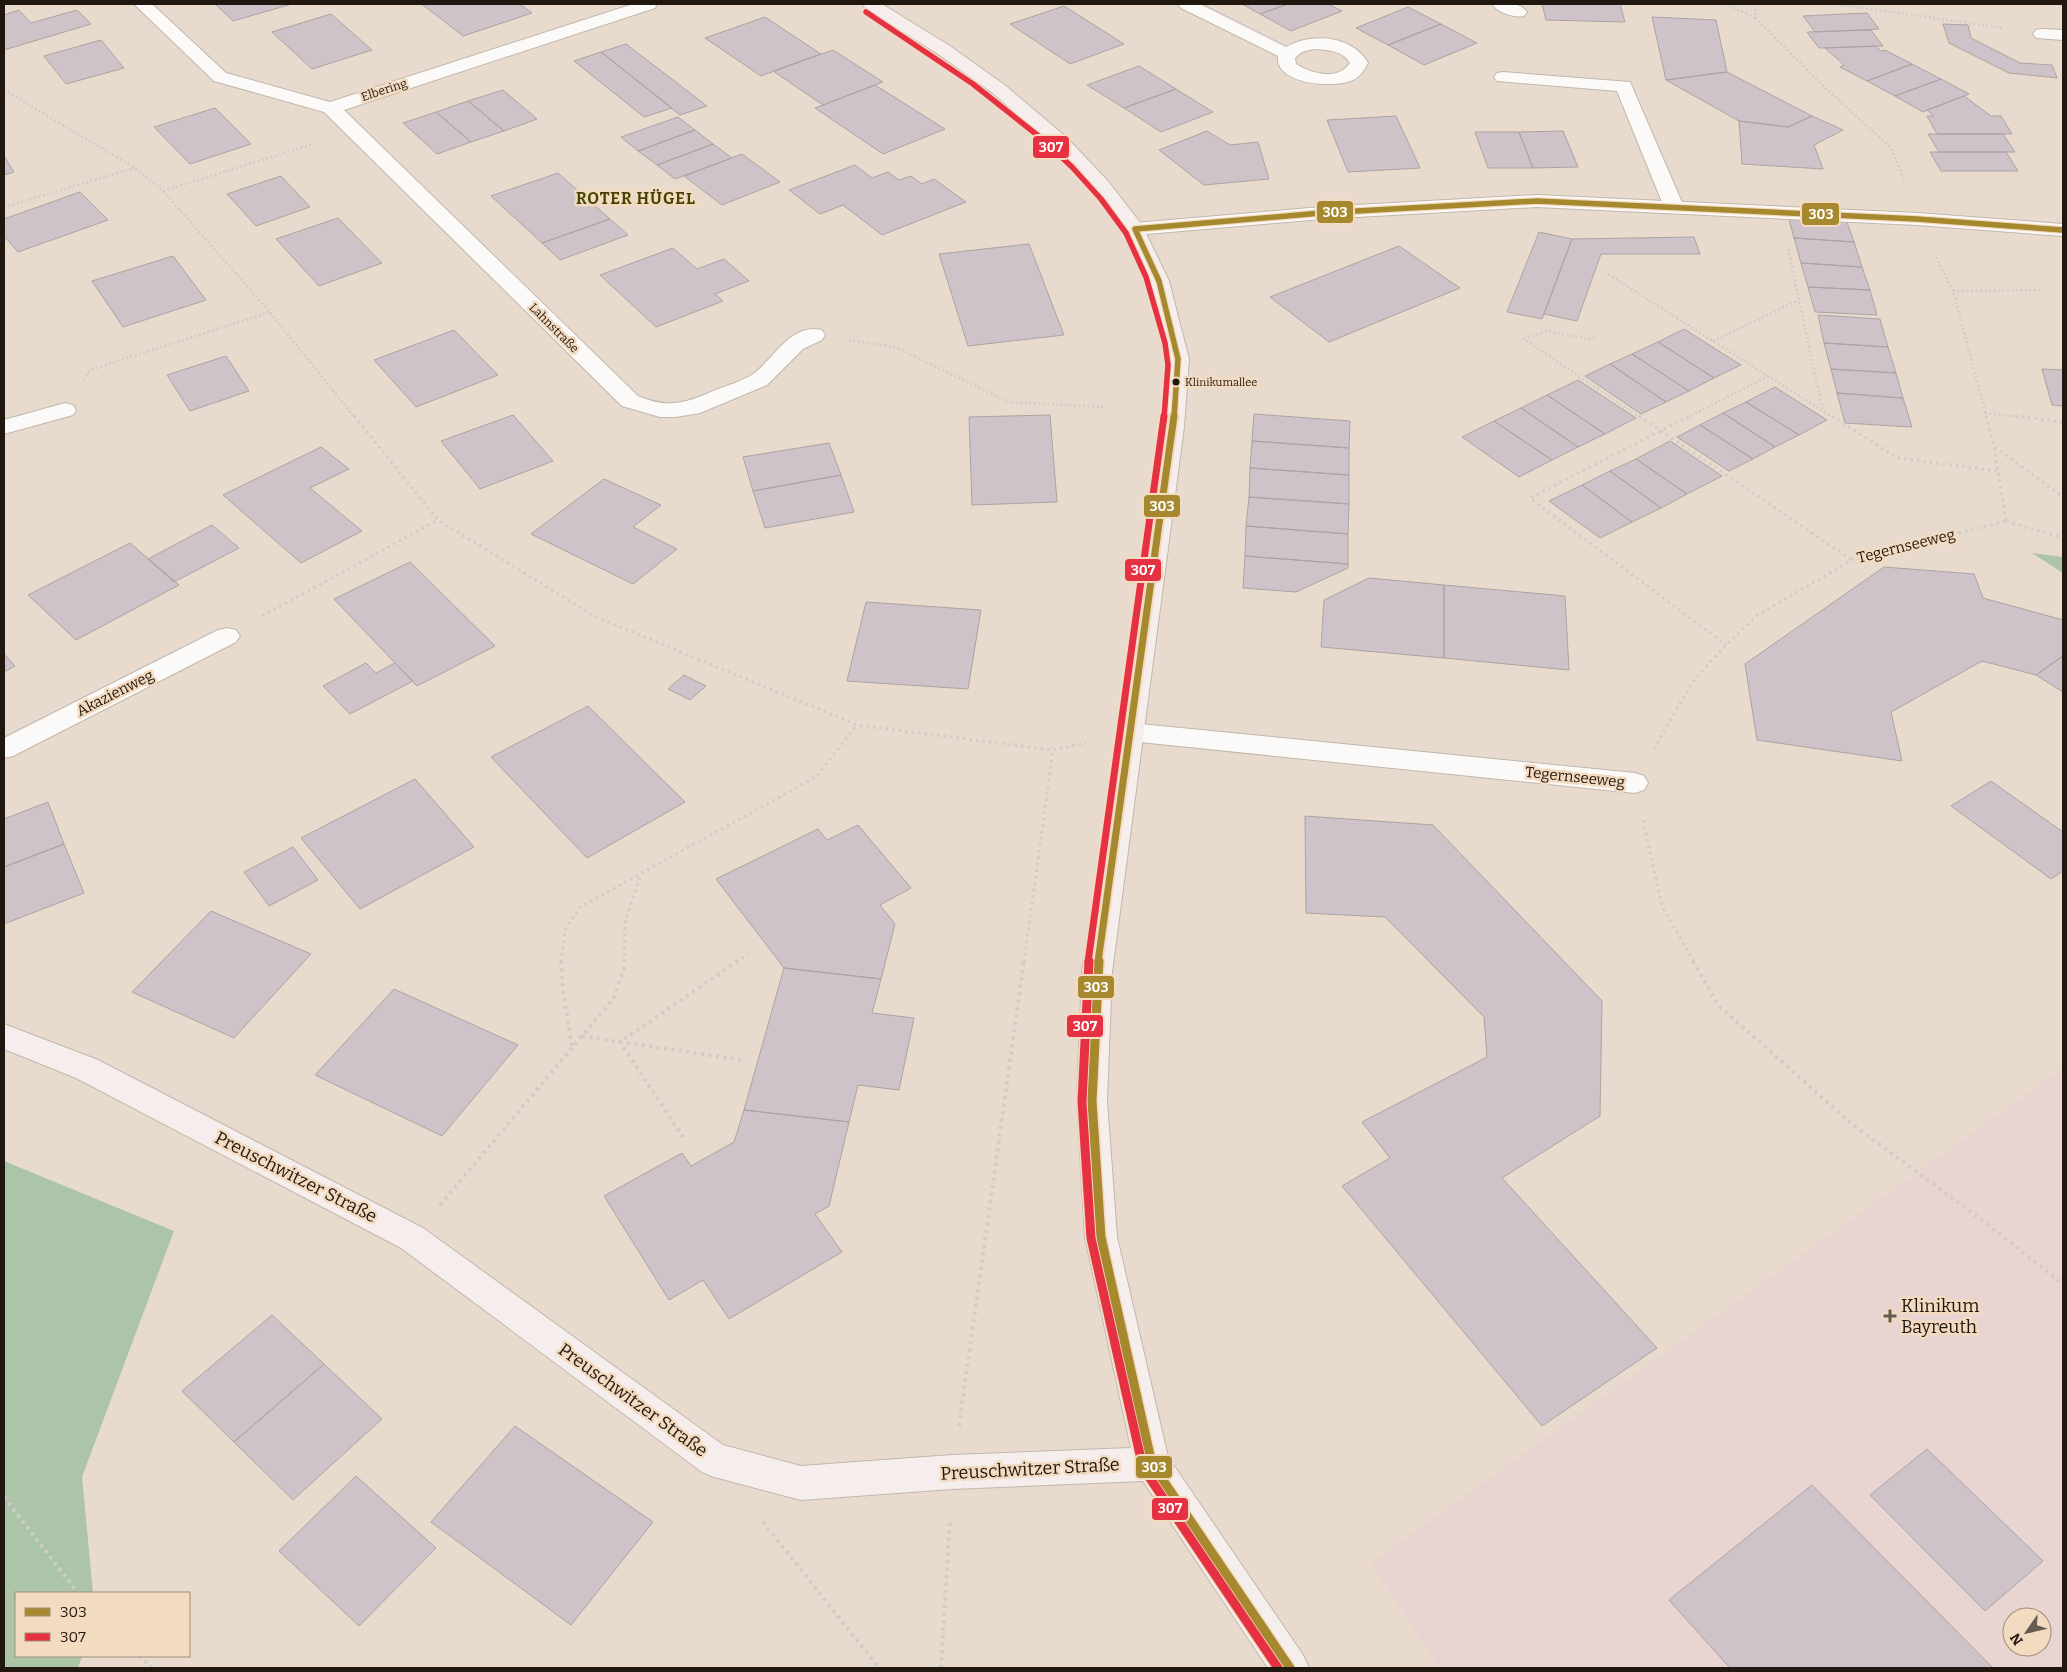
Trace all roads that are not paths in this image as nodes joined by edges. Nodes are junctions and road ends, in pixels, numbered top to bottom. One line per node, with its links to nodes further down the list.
1 (142, 4): 11 (street)
2 (648, 4): 11 (street, Elbering)
3 (871, 4): 13 (street)
4 (1187, 4): 9 (street)
5 (1501, 4): 6 (street)
6 (1518, 12)
7 (2042, 34): 8 (street)
8 (2063, 35)
9 (1287, 54)
10 (1503, 77): 12 (street)
11 (331, 108): 15 (street, Lahnstraße)
12 (1674, 208): 13 (street); 14 (street)
13 (1135, 229): 19 (street)
14 (2063, 230)
15 (814, 335)
16 (65, 410): 17 (street)
17 (4, 427)
18 (227, 636): 20 (street, Akazienweg)
19 (1130, 732): 21 (street, Tegernseeweg); 23 (street)
20 (4, 749)
21 (1635, 783)
22 (4, 1036): 23 (street, Preuschwitzer Straße)
23 (1152, 1464): 24 (street)
24 (1290, 1668)

